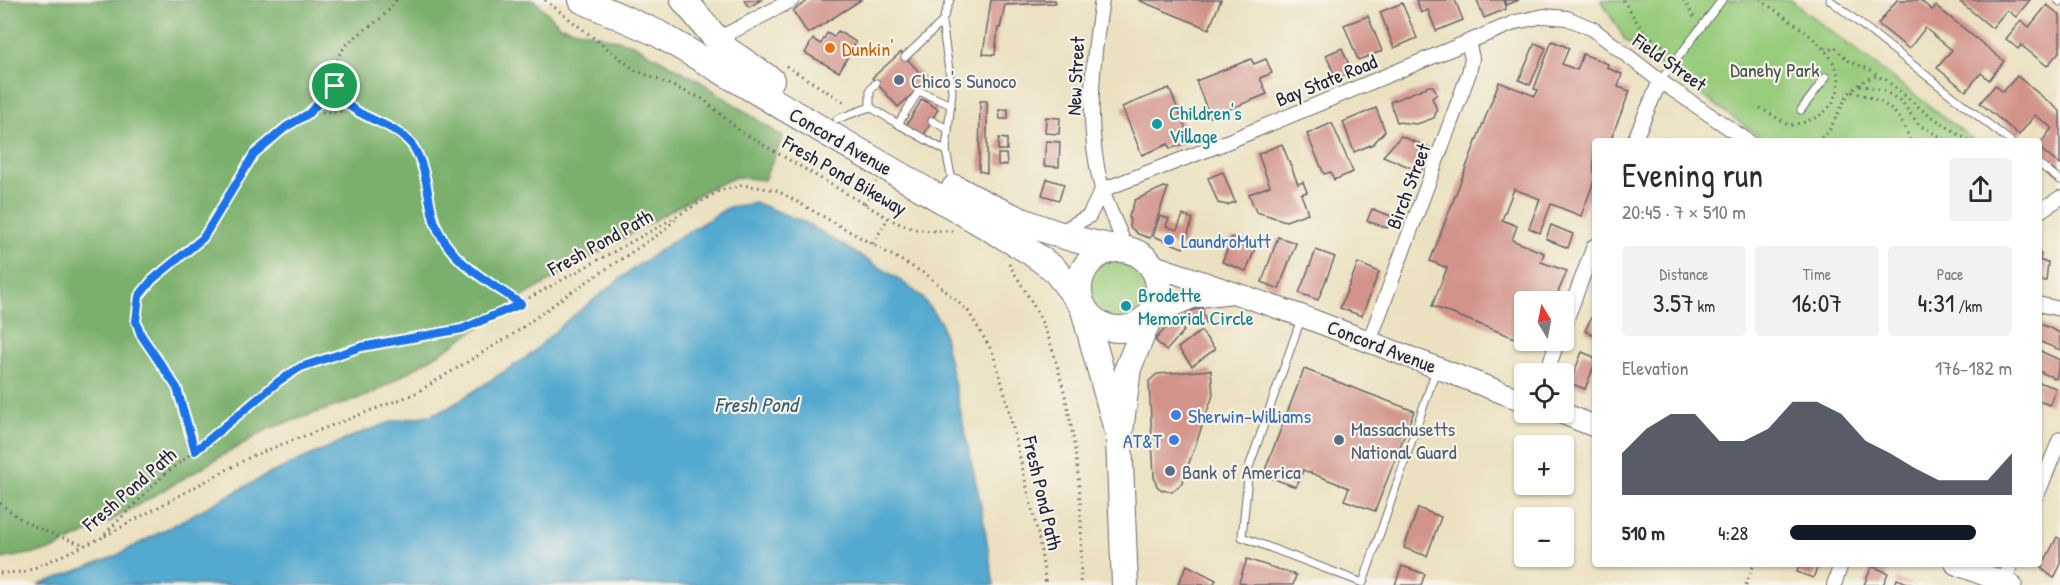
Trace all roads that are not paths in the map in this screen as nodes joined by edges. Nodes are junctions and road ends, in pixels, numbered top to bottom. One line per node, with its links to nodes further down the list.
1 (582, 0): 42 (highway, Concord Avenue)
2 (587, 0): 3 (highway)
3 (598, 0)
4 (684, 0): 12 (highway, Concord Avenue)
5 (792, 0): 12 (street)
6 (950, 0): 11 (lane)
7 (1102, 0): 32 (street, New Street)
8 (1722, 0): 16 (lane)
9 (1830, 0): 27 (lane)
10 (1567, 18): 13 (street, Bay State Road); 16 (street, Field Street)
11 (942, 22): 14 (lane); 18 (lane)
12 (716, 40): 21 (highway, Concord Avenue)
13 (1468, 42): 32 (street, Bay State Road); 46 (street, Birch Street)
14 (904, 57)
15 (1826, 77): 20 (lane)
16 (1660, 81): 25 (street); 26 (street, Field Street)
17 (876, 83): 19 (lane)
18 (951, 105): 23 (lane); 24 (lane)
19 (870, 107): 21 (lane); 23 (lane)
20 (1801, 110)
21 (837, 119): 31 (highway, Concord Avenue)
22 (932, 121): 24 (lane)
23 (898, 124): 28 (lane)
24 (946, 128): 28 (lane)
25 (1635, 138)
26 (1744, 138)
27 (2006, 138)
28 (946, 151): 31 (lane)
29 (2042, 166): 30 (lane)
30 (2060, 180)
31 (954, 187): 35 (highway, Concord Avenue)
32 (1102, 190): 35 (street); 36 (street, New Street)
33 (2060, 198): 34 (street)
34 (2042, 209)
35 (1055, 234): 36 (highway, Concord Avenue)
36 (1125, 250): 38 (highway); 42 (highway)
37 (1592, 251): 40 (street)
38 (1149, 264): 39 (main road, Concord Avenue); 44 (highway)
39 (1239, 293): 44 (main road, Concord Avenue); 45 (main road, Concord Avenue)
40 (1574, 299)
41 (2042, 305): 43 (street)
42 (1083, 308): 44 (highway); 51 (highway)
43 (2060, 309)
44 (1150, 315): 51 (highway)
45 (1302, 316): 46 (main road, Concord Avenue); 47 (lane)
46 (1369, 342): 47 (main road, Concord Avenue)
47 (1437, 367): 48 (main road, Concord Avenue)
48 (1514, 397)
49 (1574, 418): 50 (main road)
50 (1592, 425)
51 (1119, 439): 57 (highway)
52 (2060, 439): 53 (street)
53 (2042, 483)
54 (1840, 567): 58 (street)
55 (1966, 567): 56 (main road)
56 (2007, 579)
57 (1125, 585)
58 (1834, 585)

